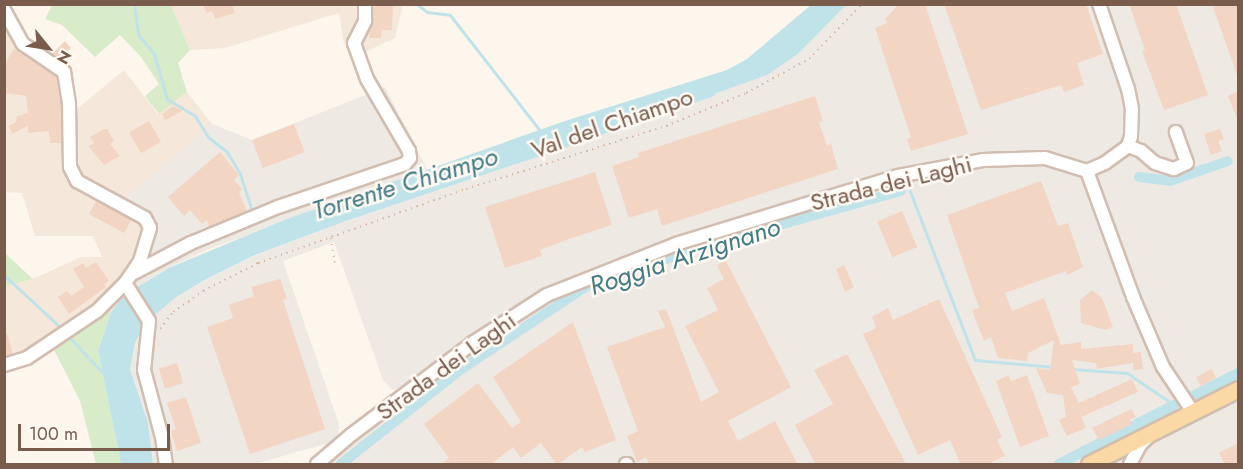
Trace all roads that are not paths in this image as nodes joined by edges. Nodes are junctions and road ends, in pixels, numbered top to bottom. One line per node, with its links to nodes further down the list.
1 (365, 4): 7 (street)
2 (1099, 4): 5 (street)
3 (4, 10): 7 (street)
4 (1176, 132): 5 (street)
5 (1128, 146): 6 (street)
6 (1088, 171): 10 (street); 14 (street, Strada dei Laghi)
7 (128, 279): 8 (street); 13 (street)
8 (4, 365)
9 (1239, 388): 10 (main road)
10 (1193, 412): 11 (main road)
11 (1153, 433): 12 (main road); 17 (street)
12 (1109, 459): 15 (main road); 16 (street)
13 (166, 465)
14 (317, 465)
15 (1089, 465)
16 (1125, 465)
17 (1130, 465)

